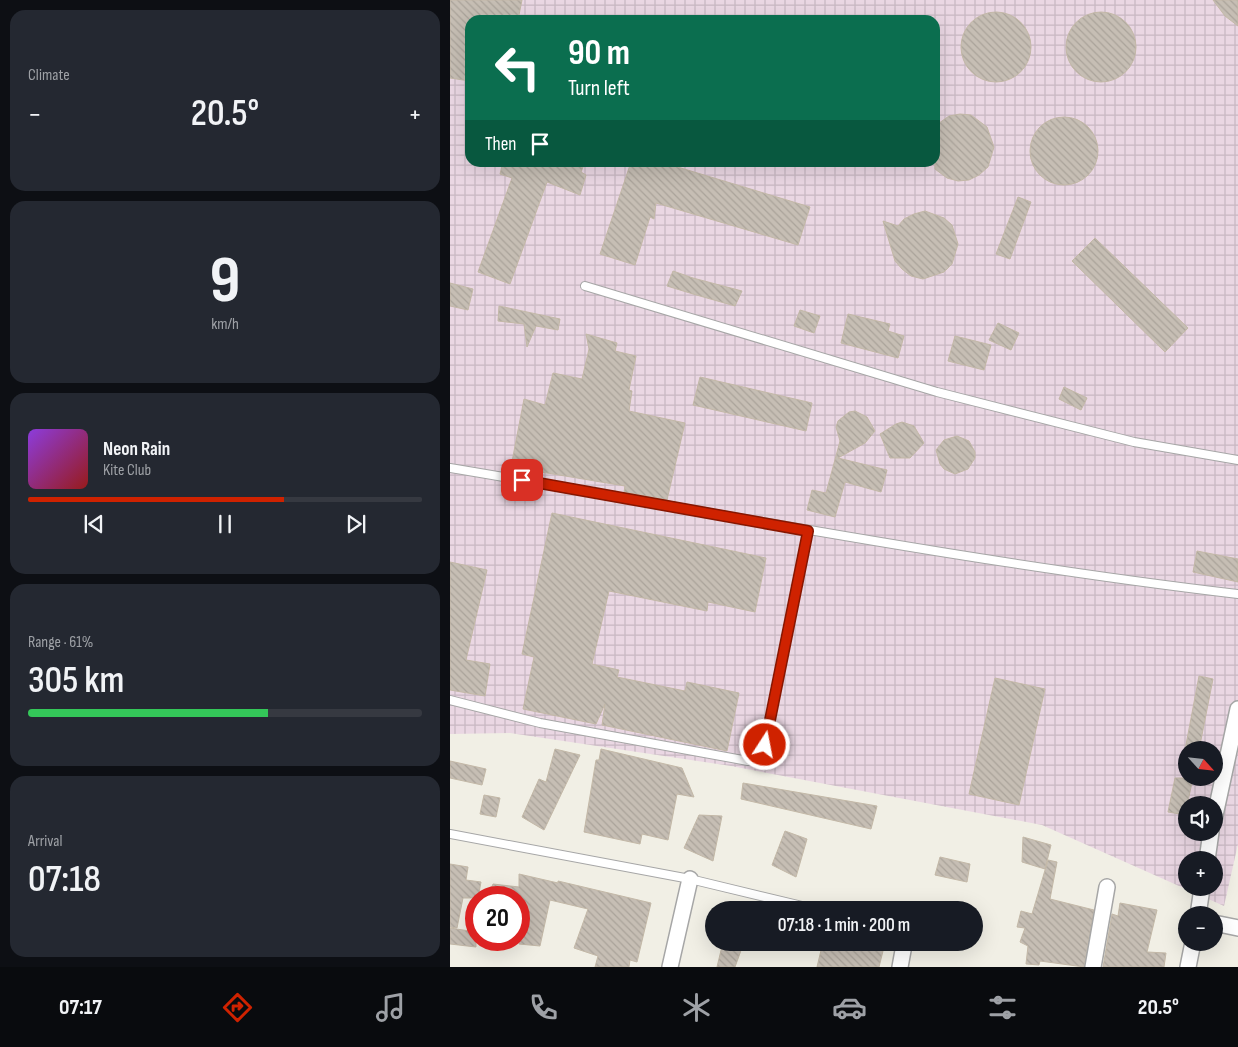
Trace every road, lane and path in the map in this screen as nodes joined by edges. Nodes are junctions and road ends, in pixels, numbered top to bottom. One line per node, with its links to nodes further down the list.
1 (585, 286): 2 (lane)
2 (1238, 460)
3 (450, 468): 4 (lane)
4 (808, 531): 5 (lane); 6 (lane)
5 (1238, 594)
6 (450, 700)
7 (1238, 709): 8 (street)
8 (1219, 796)
9 (450, 834): 10 (lane)
10 (690, 879): 12 (lane); 17 (street)
11 (1107, 887): 19 (street)
12 (782, 901)
13 (1223, 925): 14 (street)
14 (1238, 928)
15 (903, 951): 18 (street)
16 (1191, 951): 20 (street)
17 (670, 967)
18 (900, 967)
19 (1093, 967)
20 (1188, 967)

